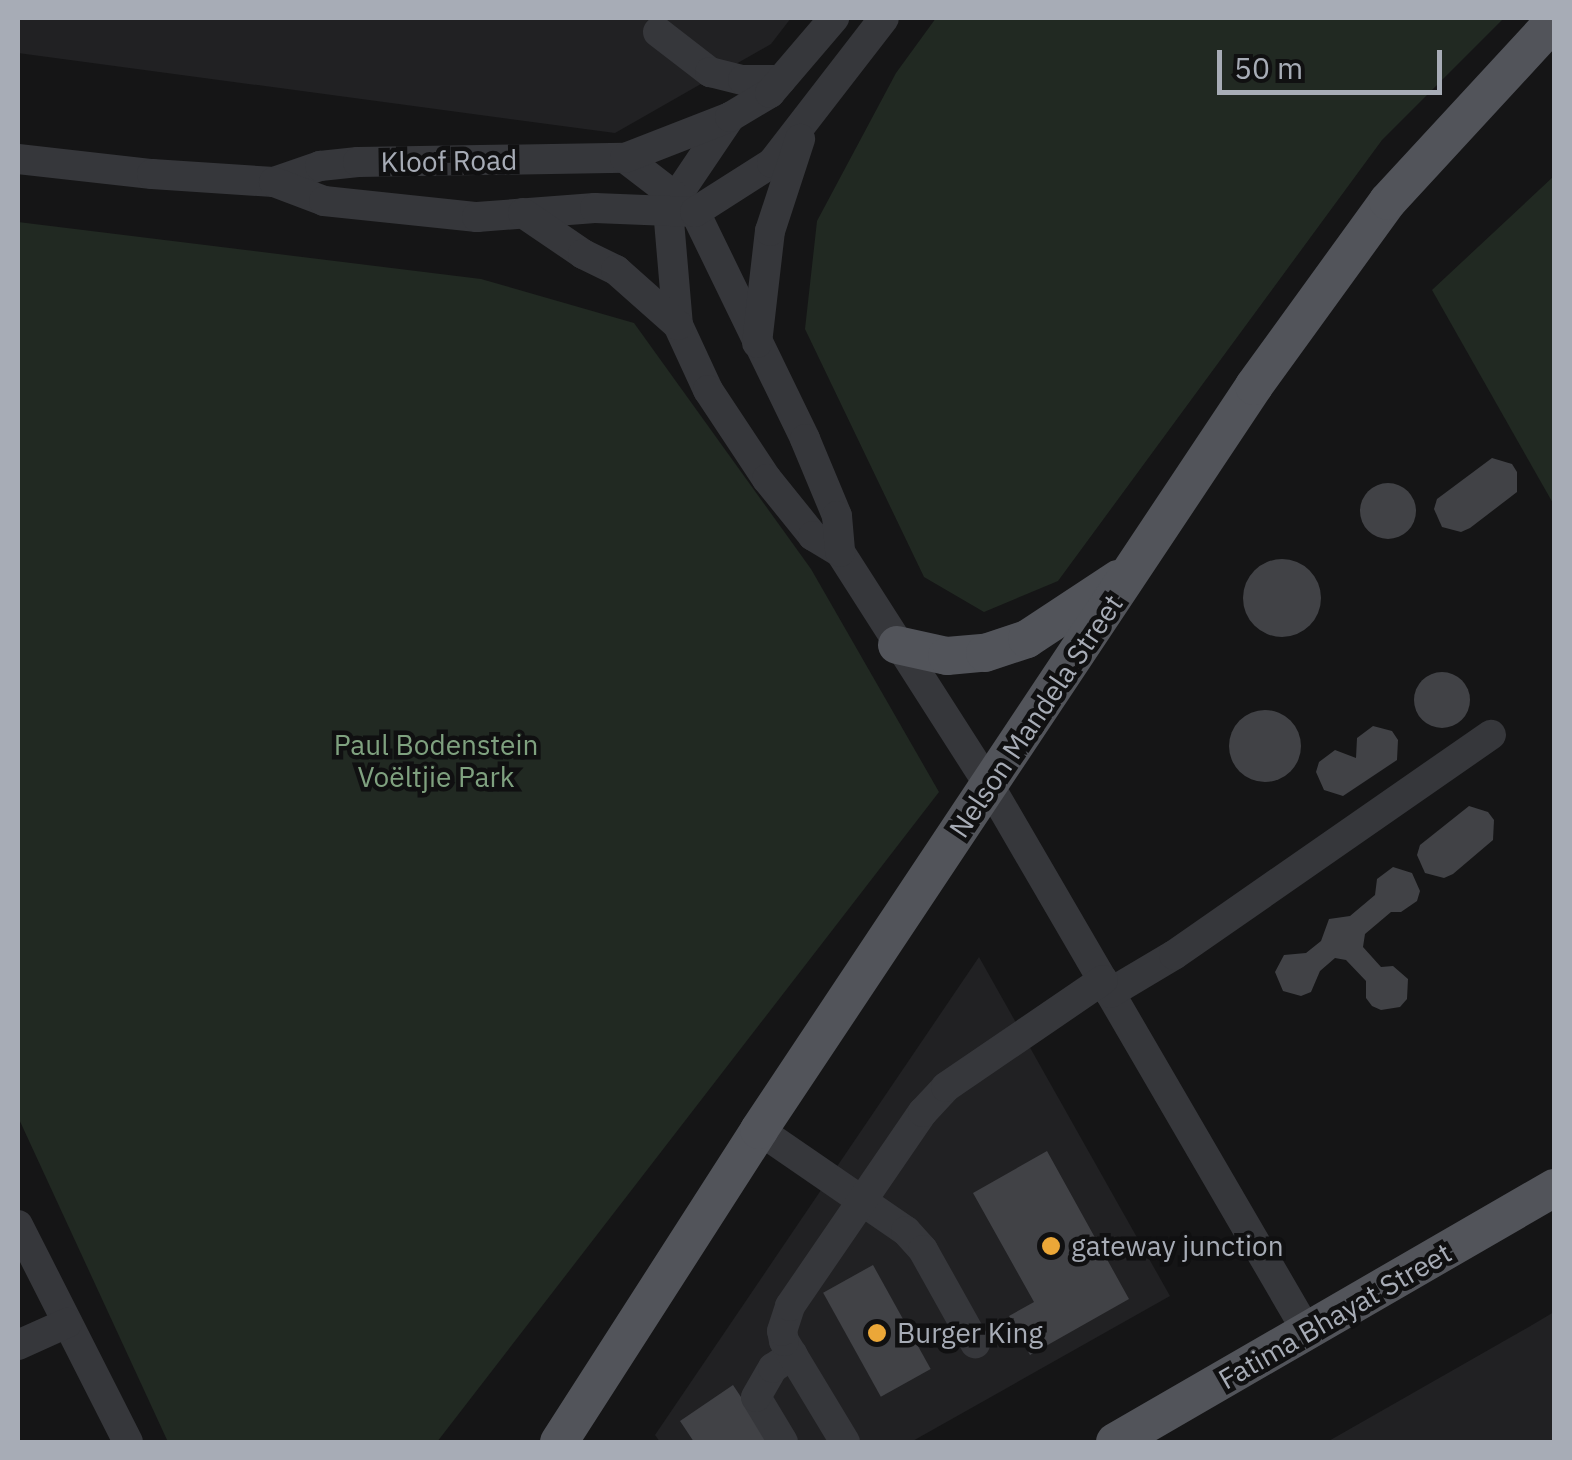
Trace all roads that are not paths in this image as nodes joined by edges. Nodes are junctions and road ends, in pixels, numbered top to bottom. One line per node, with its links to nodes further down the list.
1 (834, 18): 5 (street, Kloof Road)
2 (884, 18): 7 (street)
3 (1554, 21): 16 (main road, Nelson Mandela Street)
4 (658, 32): 5 (street)
5 (781, 80): 6 (street, Kloof Road)
6 (730, 117): 9 (street, Kloof Road); 11 (street)
7 (804, 127): 11 (street); 14 (street)
8 (18, 158): 10 (street, Kloof Road)
9 (624, 158): 10 (street, Kloof Road); 11 (street)
10 (274, 182): 12 (street)
11 (680, 206): 12 (street); 13 (street); 14 (street)
12 (523, 213): 13 (street)
13 (678, 325): 15 (street)
14 (757, 346): 15 (street)
15 (840, 552): 17 (street)
16 (1134, 569): 17 (main road); 19 (main road, Nelson Mandela Street)
17 (897, 645): 19 (street)
18 (1491, 735): 20 (street)
19 (989, 785): 20 (street); 21 (main road, Nelson Mandela Street)
20 (1106, 987): 23 (street); 26 (street)
21 (759, 1130): 23 (street); 31 (main road, Nelson Mandela Street)
22 (1554, 1188): 26 (main road, Fatima Bhayat Street)
23 (863, 1198): 27 (street); 29 (street)
24 (18, 1225): 25 (street)
25 (67, 1323): 28 (street); 30 (street)
26 (1308, 1333): 34 (main road, Fatima Bhayat Street)
27 (975, 1343)
28 (18, 1346)
29 (792, 1354): 32 (street); 33 (street)
30 (128, 1442)
31 (559, 1442)
32 (783, 1442)
33 (846, 1442)
34 (1115, 1442)

